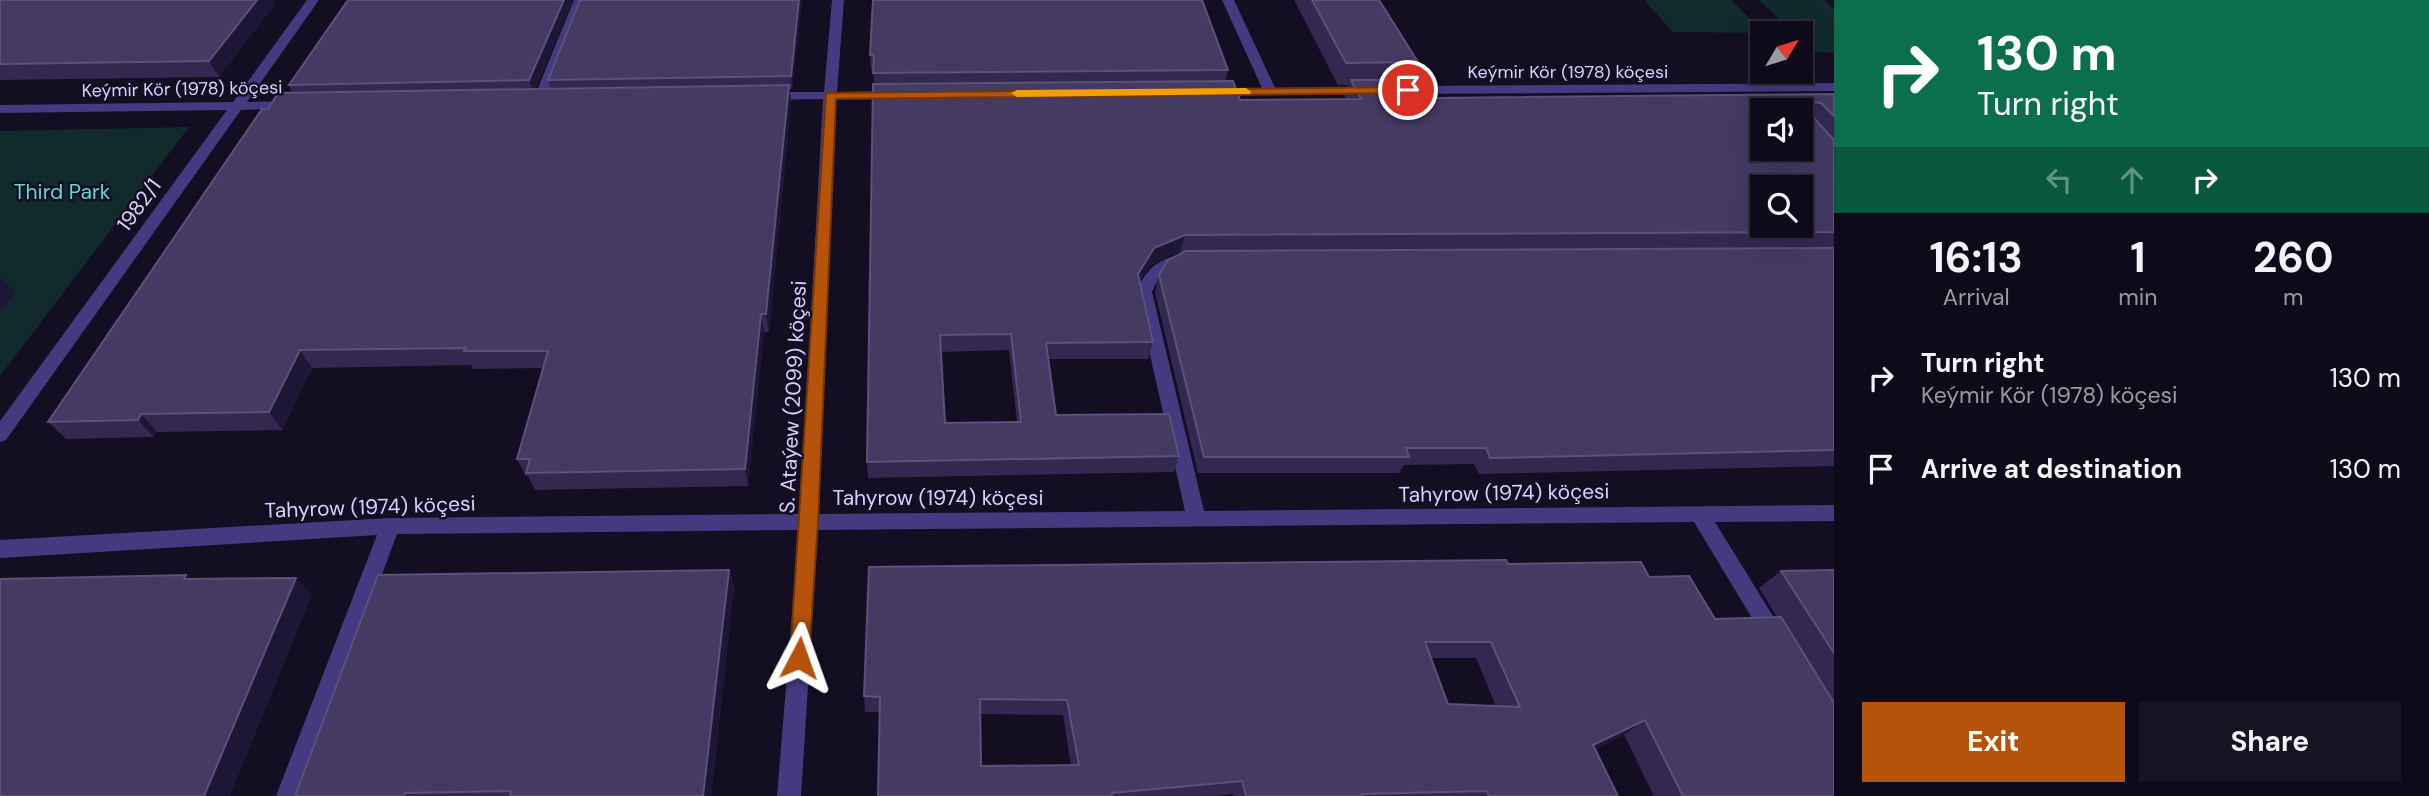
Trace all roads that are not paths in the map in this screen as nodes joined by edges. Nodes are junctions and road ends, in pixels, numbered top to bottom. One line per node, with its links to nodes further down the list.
1 (313, 0): 15 (street, 1982/1)
2 (580, 0): 13 (street)
3 (838, 0): 10 (street, S. Ataýew (2099) köçesi)
4 (1228, 0): 7 (street)
5 (1834, 87): 6 (street, Keýmir Kör (1978) köçesi)
6 (1765, 88): 7 (street, Keýmir Kör (1978) köçesi); 12 (street)
7 (1270, 91): 8 (street, Keýmir Kör (1978) köçesi)
8 (1201, 92)
9 (913, 94): 10 (street)
10 (830, 95): 11 (street); 22 (street, S. Ataýew (2099) köçesi)
11 (747, 97)
12 (1774, 98)
13 (540, 100)
14 (304, 104): 15 (street, Keýmir Kör (1978) köçesi)
15 (235, 106): 16 (street, Keýmir Kör (1978) köçesi); 18 (street, 1982/1)
16 (0, 109)
17 (1208, 260): 21 (street)
18 (0, 435)
19 (1699, 513): 20 (street, Tahyrow (1974) köçesi); 21 (street, Tahyrow (1974) köçesi); 25 (street)
20 (1834, 513)
21 (1196, 520): 22 (street, Tahyrow (1974) köçesi)
22 (809, 521): 23 (street, Tahyrow (1974) köçesi); 27 (street, S. Ataýew (2099) köçesi)
23 (390, 526): 24 (street, Tahyrow (1974) köçesi); 26 (street)
24 (0, 549)
25 (1784, 653)
26 (288, 796)
27 (789, 796)

